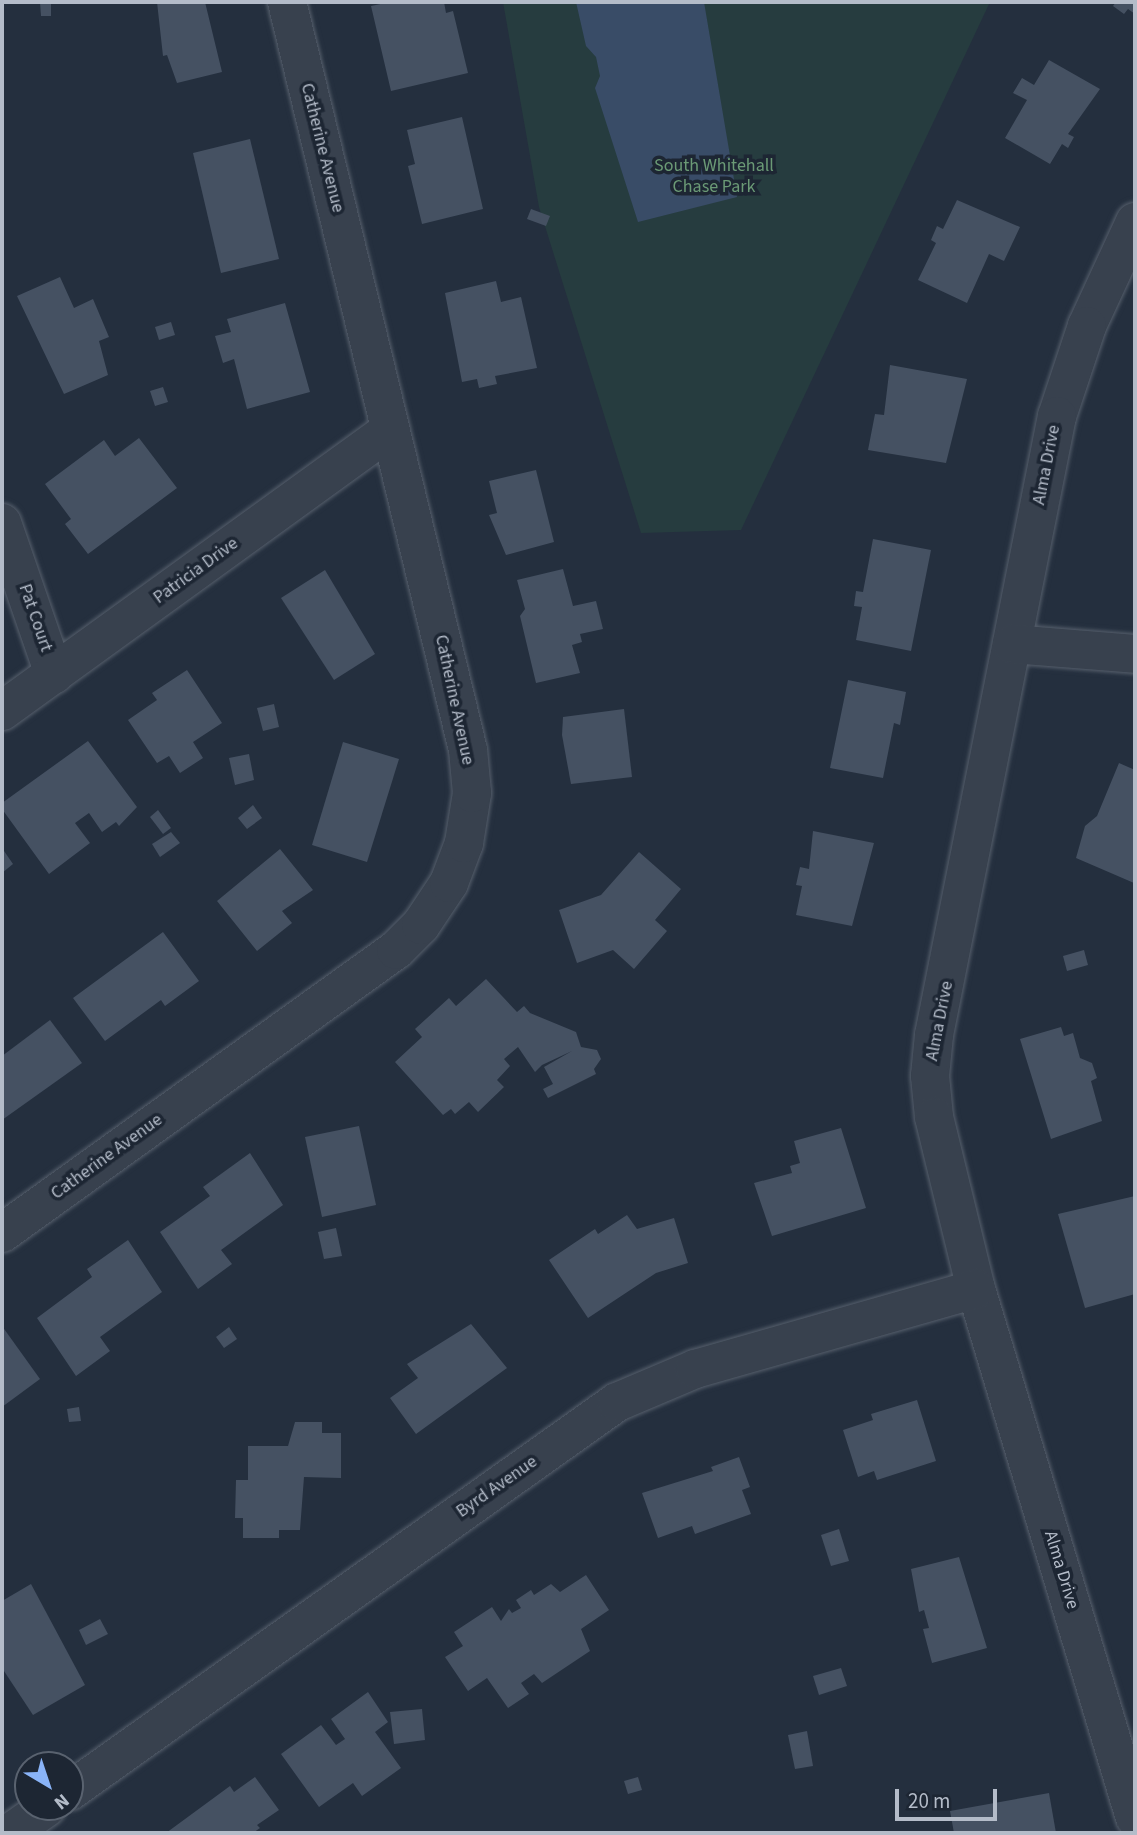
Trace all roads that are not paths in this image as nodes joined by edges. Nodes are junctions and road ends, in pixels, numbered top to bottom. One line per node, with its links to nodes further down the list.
1 (287, 2): 3 (street, Catherine Avenue)
2 (1135, 222): 5 (street, Alma Drive)
3 (390, 430): 7 (street, Patricia Drive); 9 (street, Catherine Avenue)
4 (2, 523): 7 (street, Pat Court)
5 (1012, 644): 6 (street); 10 (street, Alma Drive)
6 (1135, 654)
7 (54, 674): 8 (street, Patricia Drive)
8 (2, 711)
9 (2, 1233)
10 (976, 1289): 11 (street, Byrd Avenue); 12 (street, Alma Drive)
11 (84, 1781)
12 (1135, 1818)
13 (27, 1821): 14 (street)
14 (10, 1833)

